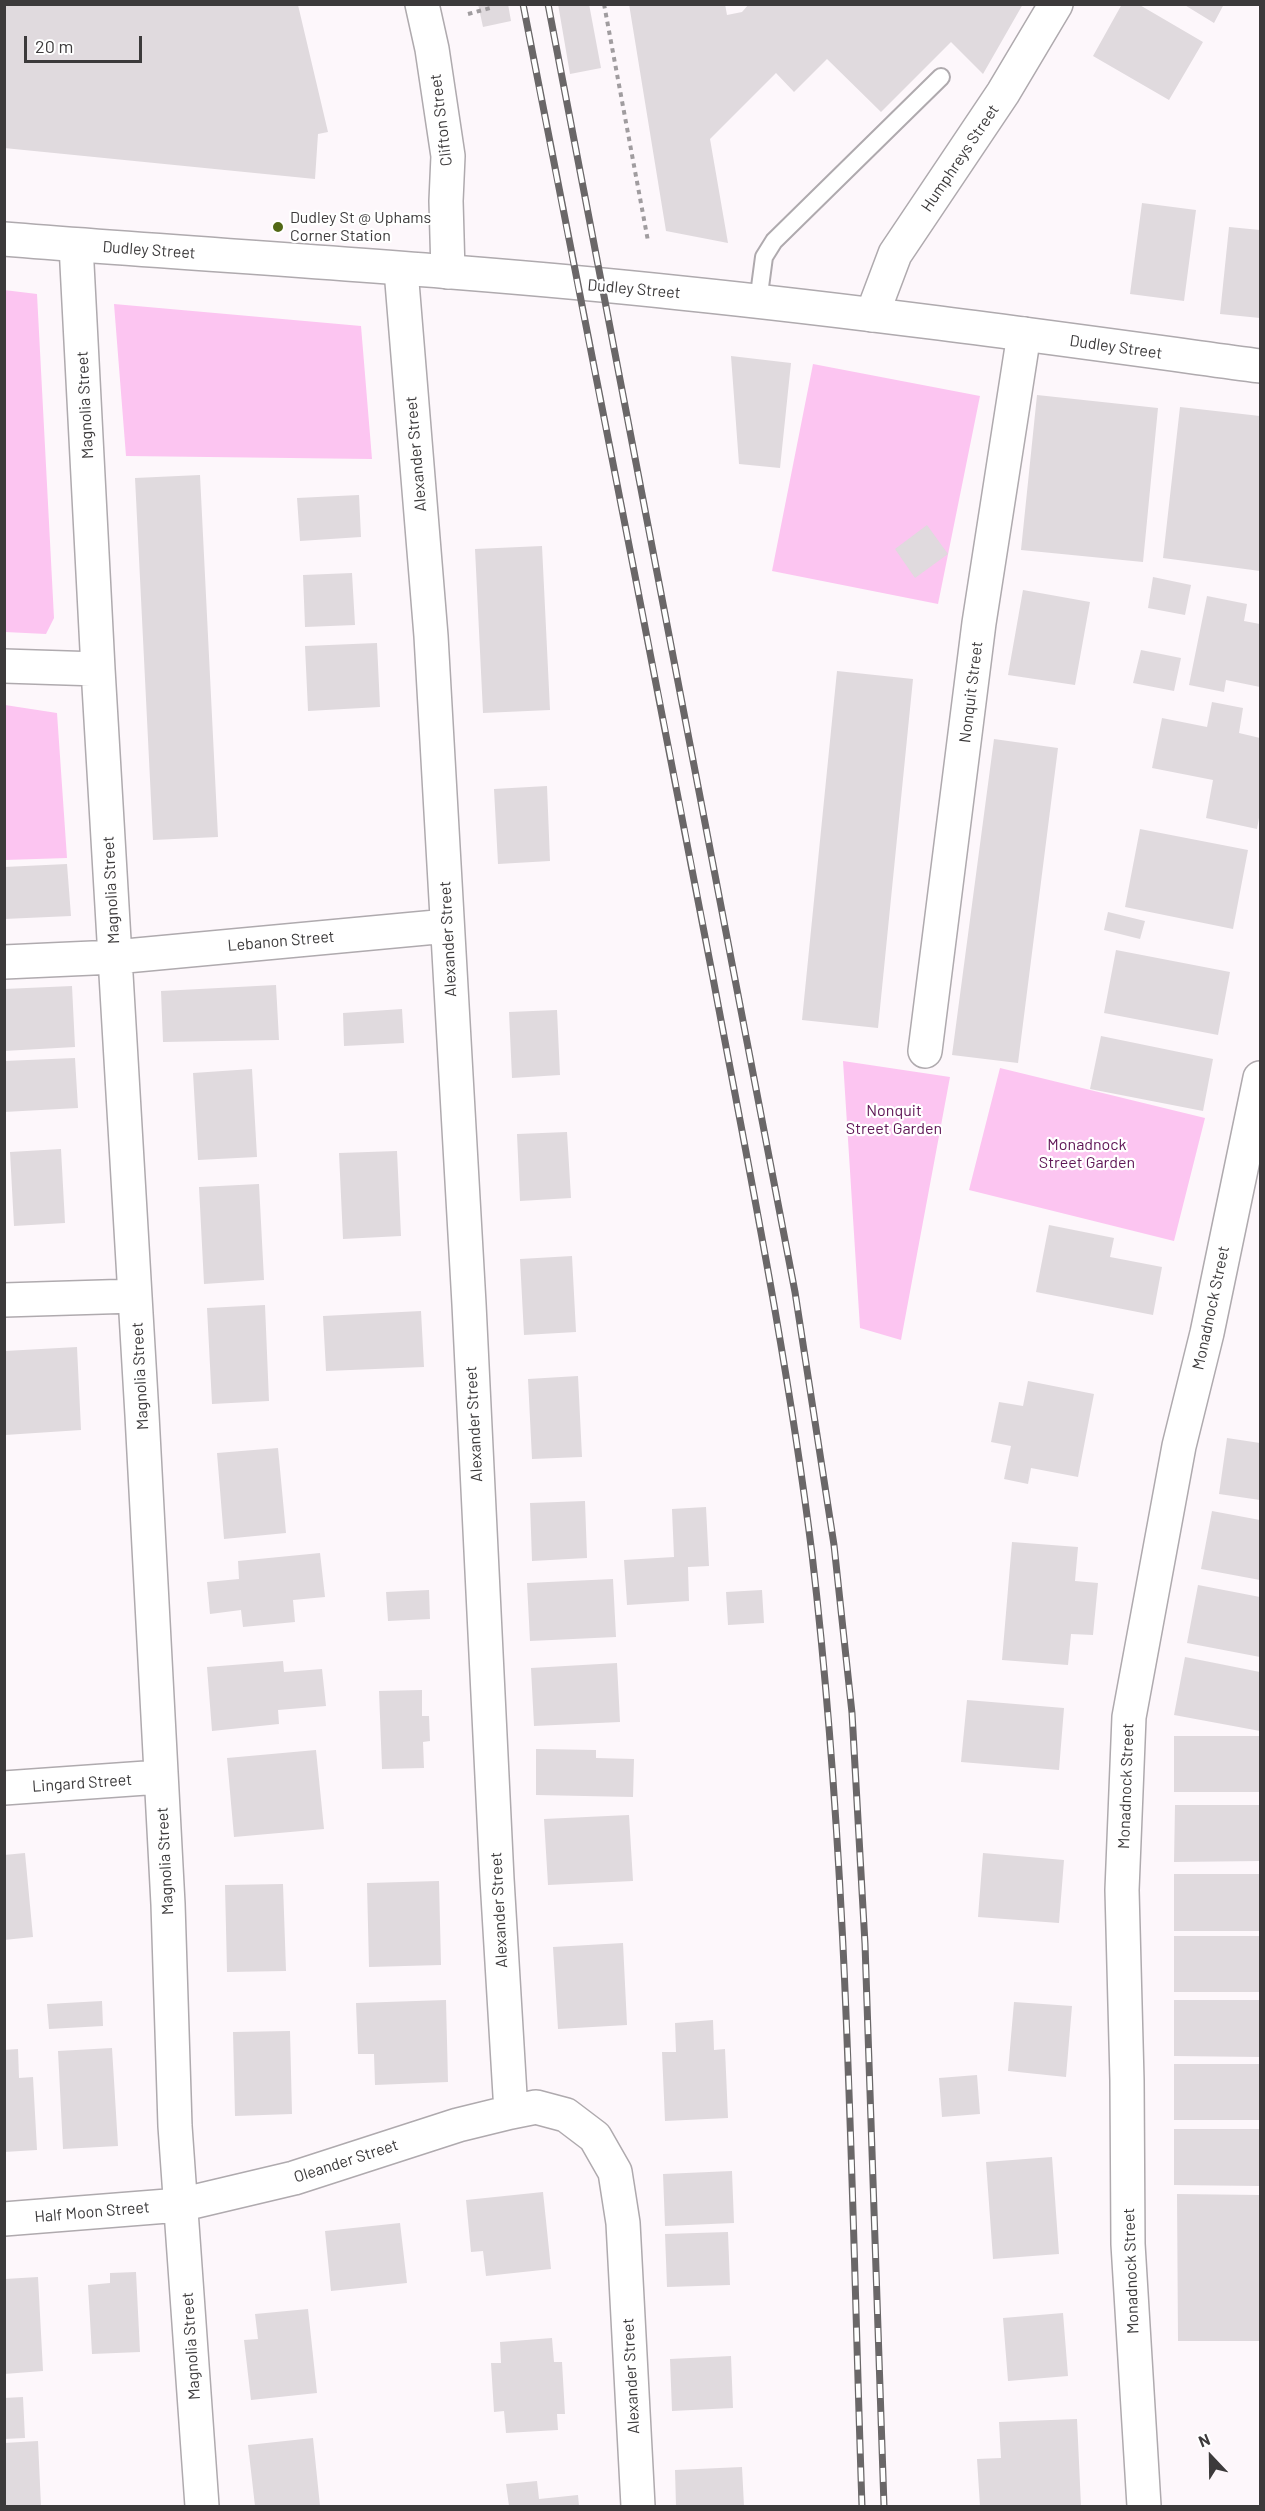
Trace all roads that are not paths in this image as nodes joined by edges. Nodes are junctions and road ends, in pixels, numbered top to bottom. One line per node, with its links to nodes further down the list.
1 (422, 4): 7 (street, Clifton Street)
2 (1056, 4): 9 (street, Humphreys Street)
3 (941, 77): 8 (lane)
4 (4, 239): 5 (street, Dudley Street)
5 (76, 245): 6 (street, Dudley Street); 13 (street, Magnolia Street)
6 (401, 270): 7 (street, Dudley Street); 14 (street, Alexander Street)
7 (448, 272): 8 (street, Dudley Street)
8 (758, 302): 9 (street, Dudley Street)
9 (872, 315): 10 (street, Dudley Street)
10 (1024, 334): 11 (street, Dudley Street); 17 (street, Nonquit Street)
11 (1260, 366)
12 (4, 666): 13 (street)
13 (98, 669): 15 (street, Magnolia Street)
14 (447, 926): 15 (street, Lebanon Street); 23 (street, Alexander Street)
15 (116, 957): 16 (street, Lebanon Street); 19 (street, Magnolia Street)
16 (4, 962)
17 (926, 1051)
18 (1260, 1078): 28 (street, Monadnock Street)
19 (135, 1296): 20 (street); 21 (street, Magnolia Street)
20 (4, 1300)
21 (160, 1778): 22 (street, Lingard Street); 24 (street, Magnolia Street)
22 (4, 1788)
23 (511, 2112): 24 (street, Oleander Street); 27 (street, Alexander Street)
24 (180, 2205): 25 (street, Half Moon Street); 26 (street, Magnolia Street)
25 (4, 2219)
26 (202, 2506)
27 (638, 2506)
28 (1144, 2506)

